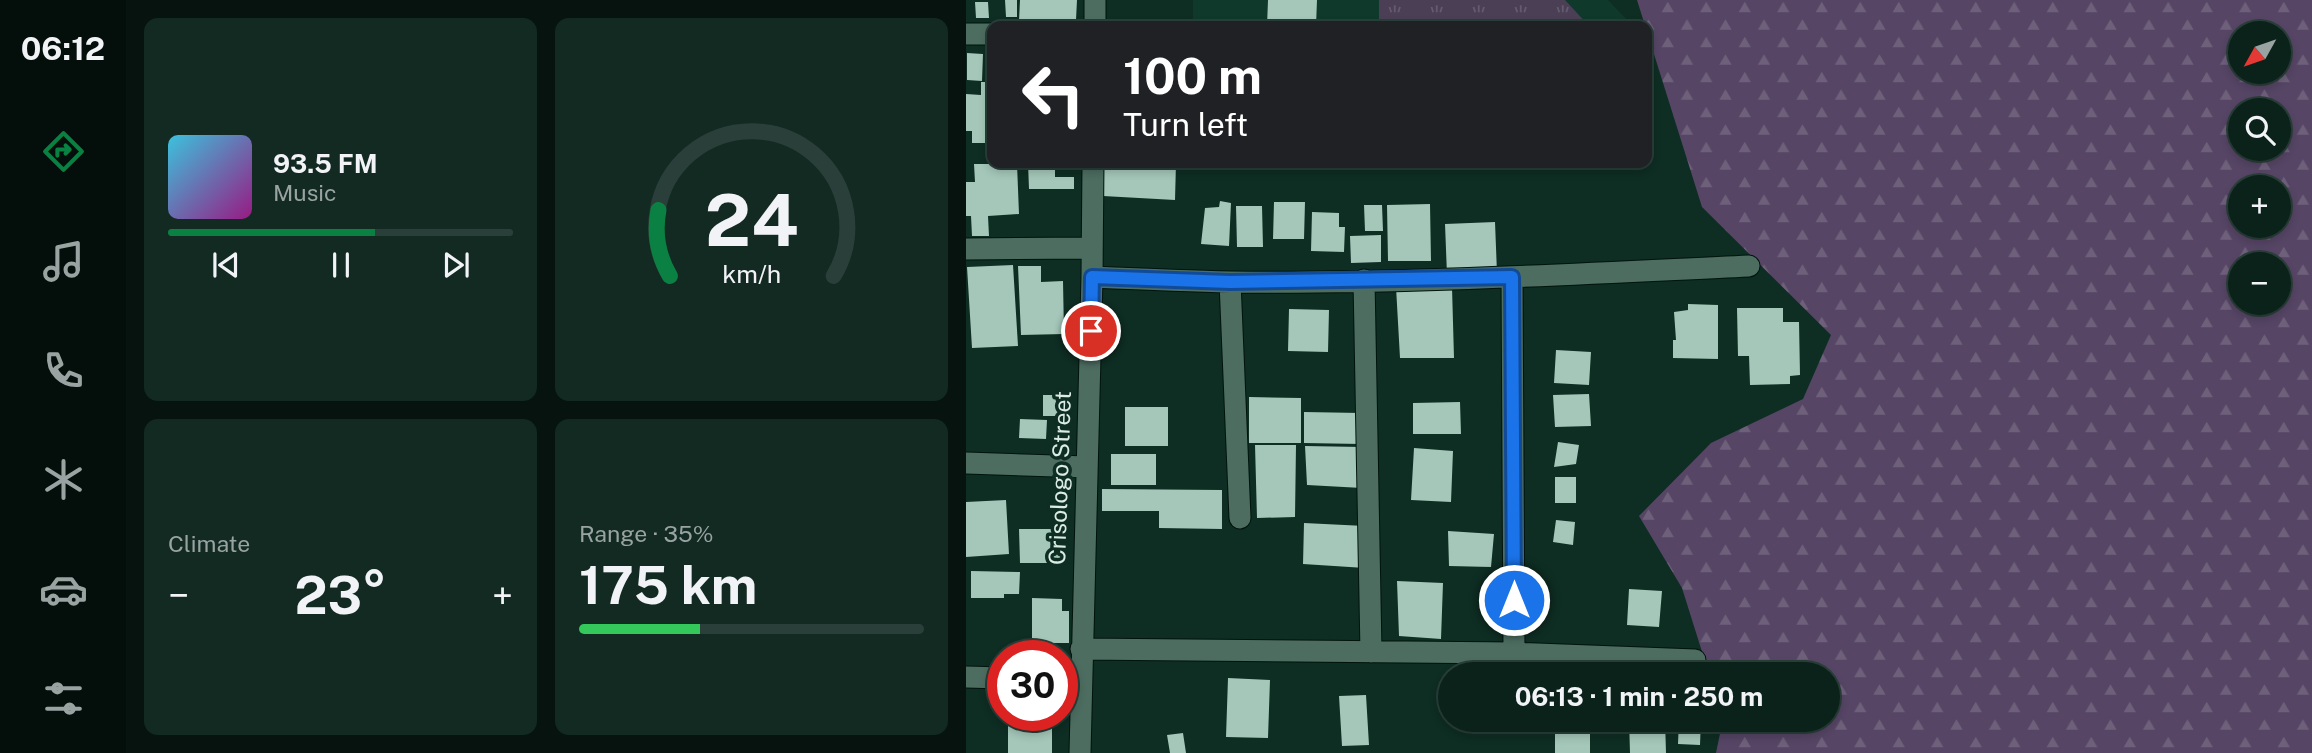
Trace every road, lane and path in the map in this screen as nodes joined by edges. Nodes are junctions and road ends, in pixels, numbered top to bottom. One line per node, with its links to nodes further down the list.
1 (1095, 0): 2 (street)
2 (1094, 21)
3 (966, 34): 4 (street)
4 (987, 34)
5 (1093, 168): 6 (street, Crisologo Street)
6 (1092, 248): 7 (street); 9 (street, Crisologo Street)
7 (966, 249)
8 (1749, 266): 10 (street)
9 (1092, 277): 12 (street); 14 (street, Crisologo Street)
10 (1512, 277): 11 (street); 18 (street)
11 (1364, 280): 12 (street); 17 (street)
12 (1230, 282): 15 (street)
13 (966, 463): 14 (street)
14 (1087, 467): 16 (street, Crisologo Street)
15 (1240, 518)
16 (1081, 649): 17 (street); 19 (street, Crisologo Street)
17 (1371, 652): 18 (street)
18 (1514, 653): 20 (street)
19 (1078, 659)
20 (1695, 660)
21 (966, 677): 22 (street)
22 (987, 678)
23 (1078, 731): 24 (street, Crisologo Street)
24 (1080, 753)

